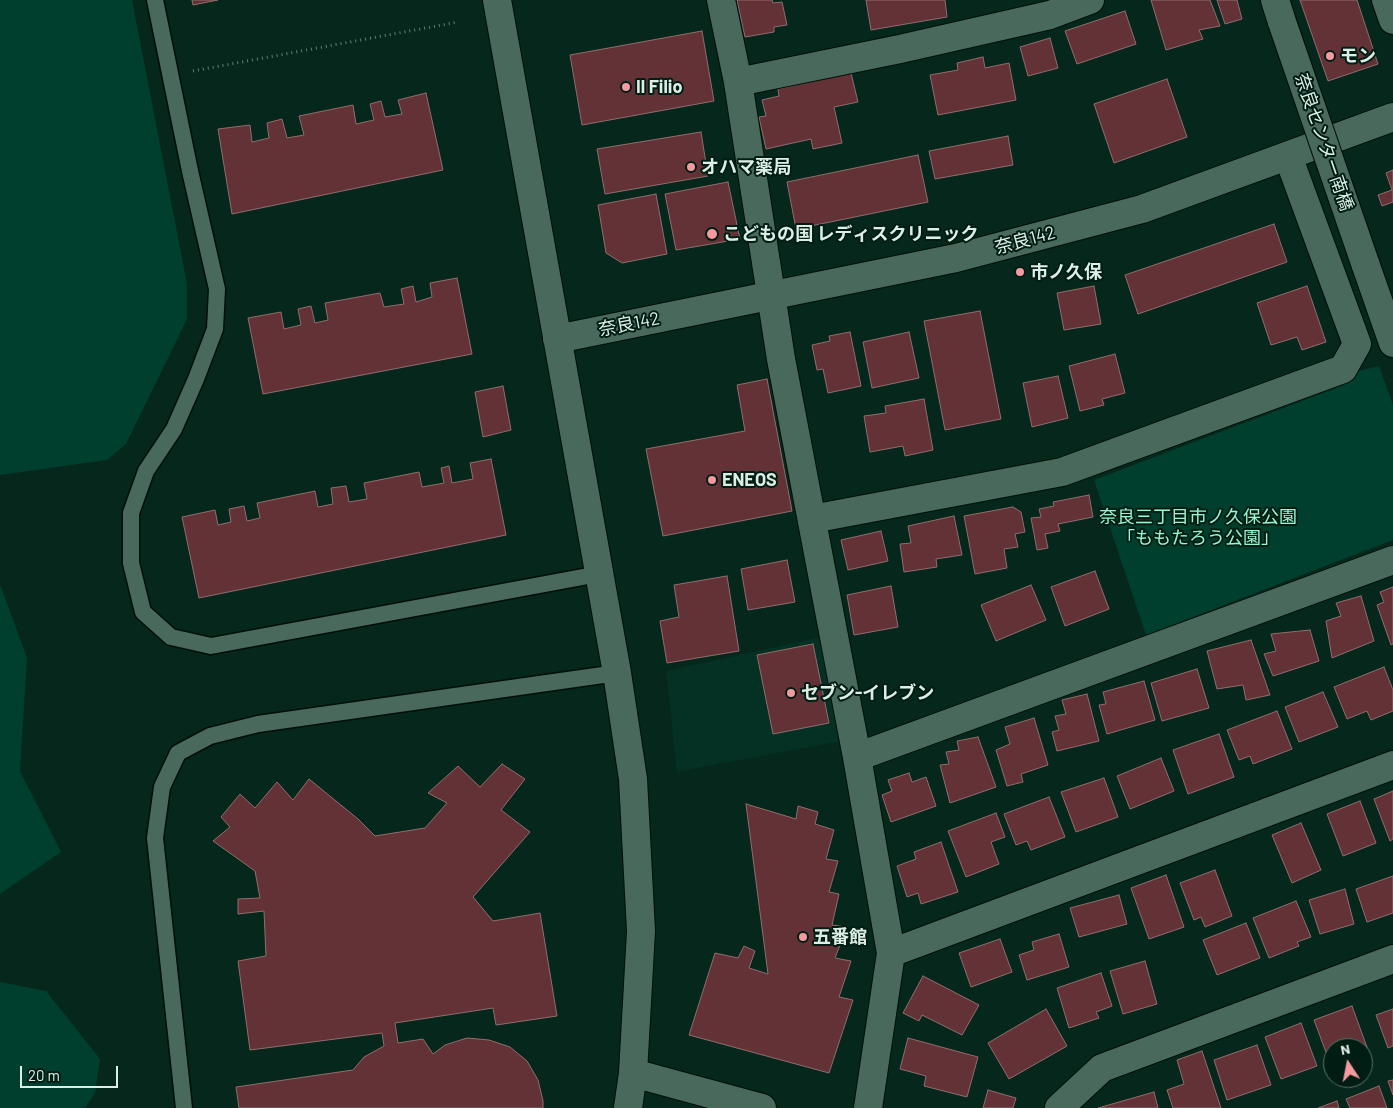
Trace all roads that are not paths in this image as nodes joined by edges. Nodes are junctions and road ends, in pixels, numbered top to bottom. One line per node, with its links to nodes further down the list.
1 (155, 0): 18 (lane)
2 (497, 0): 12 (street)
3 (722, 0): 8 (street)
4 (1090, 0): 8 (street)
5 (1386, 0): 7 (street)
6 (1279, 11): 13 (street, 奈良センター南橋, bridge)
7 (1393, 20)
8 (738, 82): 11 (street)
9 (1393, 117): 10 (street, 奈良142)
10 (1288, 156): 11 (street, 奈良142); 14 (street)
11 (771, 296): 12 (street, 奈良142); 16 (street)
12 (557, 339): 18 (street)
13 (1393, 343)
14 (1357, 344): 15 (street); 16 (street)
15 (1393, 347)
16 (812, 519): 20 (street)
17 (1393, 560): 20 (street)
18 (599, 574): 19 (street)
19 (617, 673): 24 (street); 25 (lane)
20 (857, 758): 22 (street)
21 (1393, 765): 22 (street)
22 (891, 953): 28 (street)
23 (1393, 959): 29 (street)
24 (633, 1073): 26 (street); 27 (street)
25 (184, 1108)
26 (628, 1108)
27 (762, 1108)
28 (868, 1108)
29 (1059, 1108)

